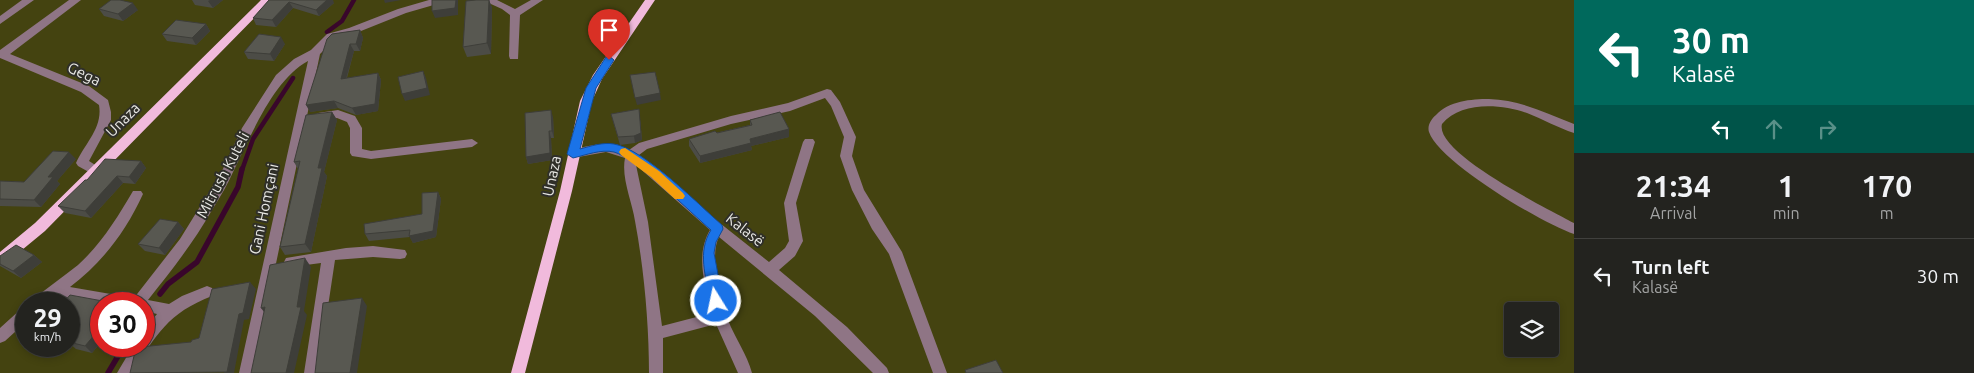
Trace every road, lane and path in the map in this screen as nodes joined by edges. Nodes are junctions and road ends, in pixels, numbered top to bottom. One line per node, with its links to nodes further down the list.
1 (29, 0): 9 (street)
2 (76, 0): 11 (street)
3 (267, 0): 19 (main road, Unaza)
4 (440, 0): 10 (street, Mitrush Kuteli)
5 (487, 0): 8 (street)
6 (538, 0): 8 (street)
7 (650, 0): 17 (main road, Unaza)
8 (515, 14): 12 (street)
9 (0, 21)
10 (315, 53): 13 (street, Gani Homçani); 30 (street, Mitrush Kuteli)
11 (1, 55): 19 (street, Gega)
12 (514, 56)
13 (301, 119): 16 (street); 26 (street, Gani Homçani)
14 (1574, 129): 22 (street)
15 (809, 142): 27 (street)
16 (472, 143)
17 (573, 154): 18 (street, Kalasë); 44 (main road, Unaza)
18 (631, 156): 21 (street, Kalasë); 38 (street); 48 (street)
19 (96, 171): 25 (main road, Unaza)
20 (137, 194): 28 (street)
21 (717, 229): 27 (street, Kalasë); 35 (street)
22 (1574, 229)
23 (400, 254): 24 (street)
24 (329, 257): 26 (street); 43 (street)
25 (0, 260)
26 (269, 265): 42 (street, Gani Homçani)
27 (770, 270): 47 (street, Kalasë)
28 (56, 290): 29 (street); 32 (street)
29 (53, 292)
30 (147, 292)
31 (207, 292): 34 (street)
32 (90, 296)
33 (155, 307): 34 (street)
34 (169, 310): 37 (street)
35 (719, 316): 38 (street); 46 (street)
36 (15, 323): 39 (street)
37 (155, 325)
38 (656, 334): 45 (street)
39 (0, 337)
40 (134, 357): 41 (street)
41 (124, 373)
42 (246, 373)
43 (311, 373)
44 (518, 373)
45 (656, 373)
46 (745, 373)
47 (882, 373)
48 (940, 373)

